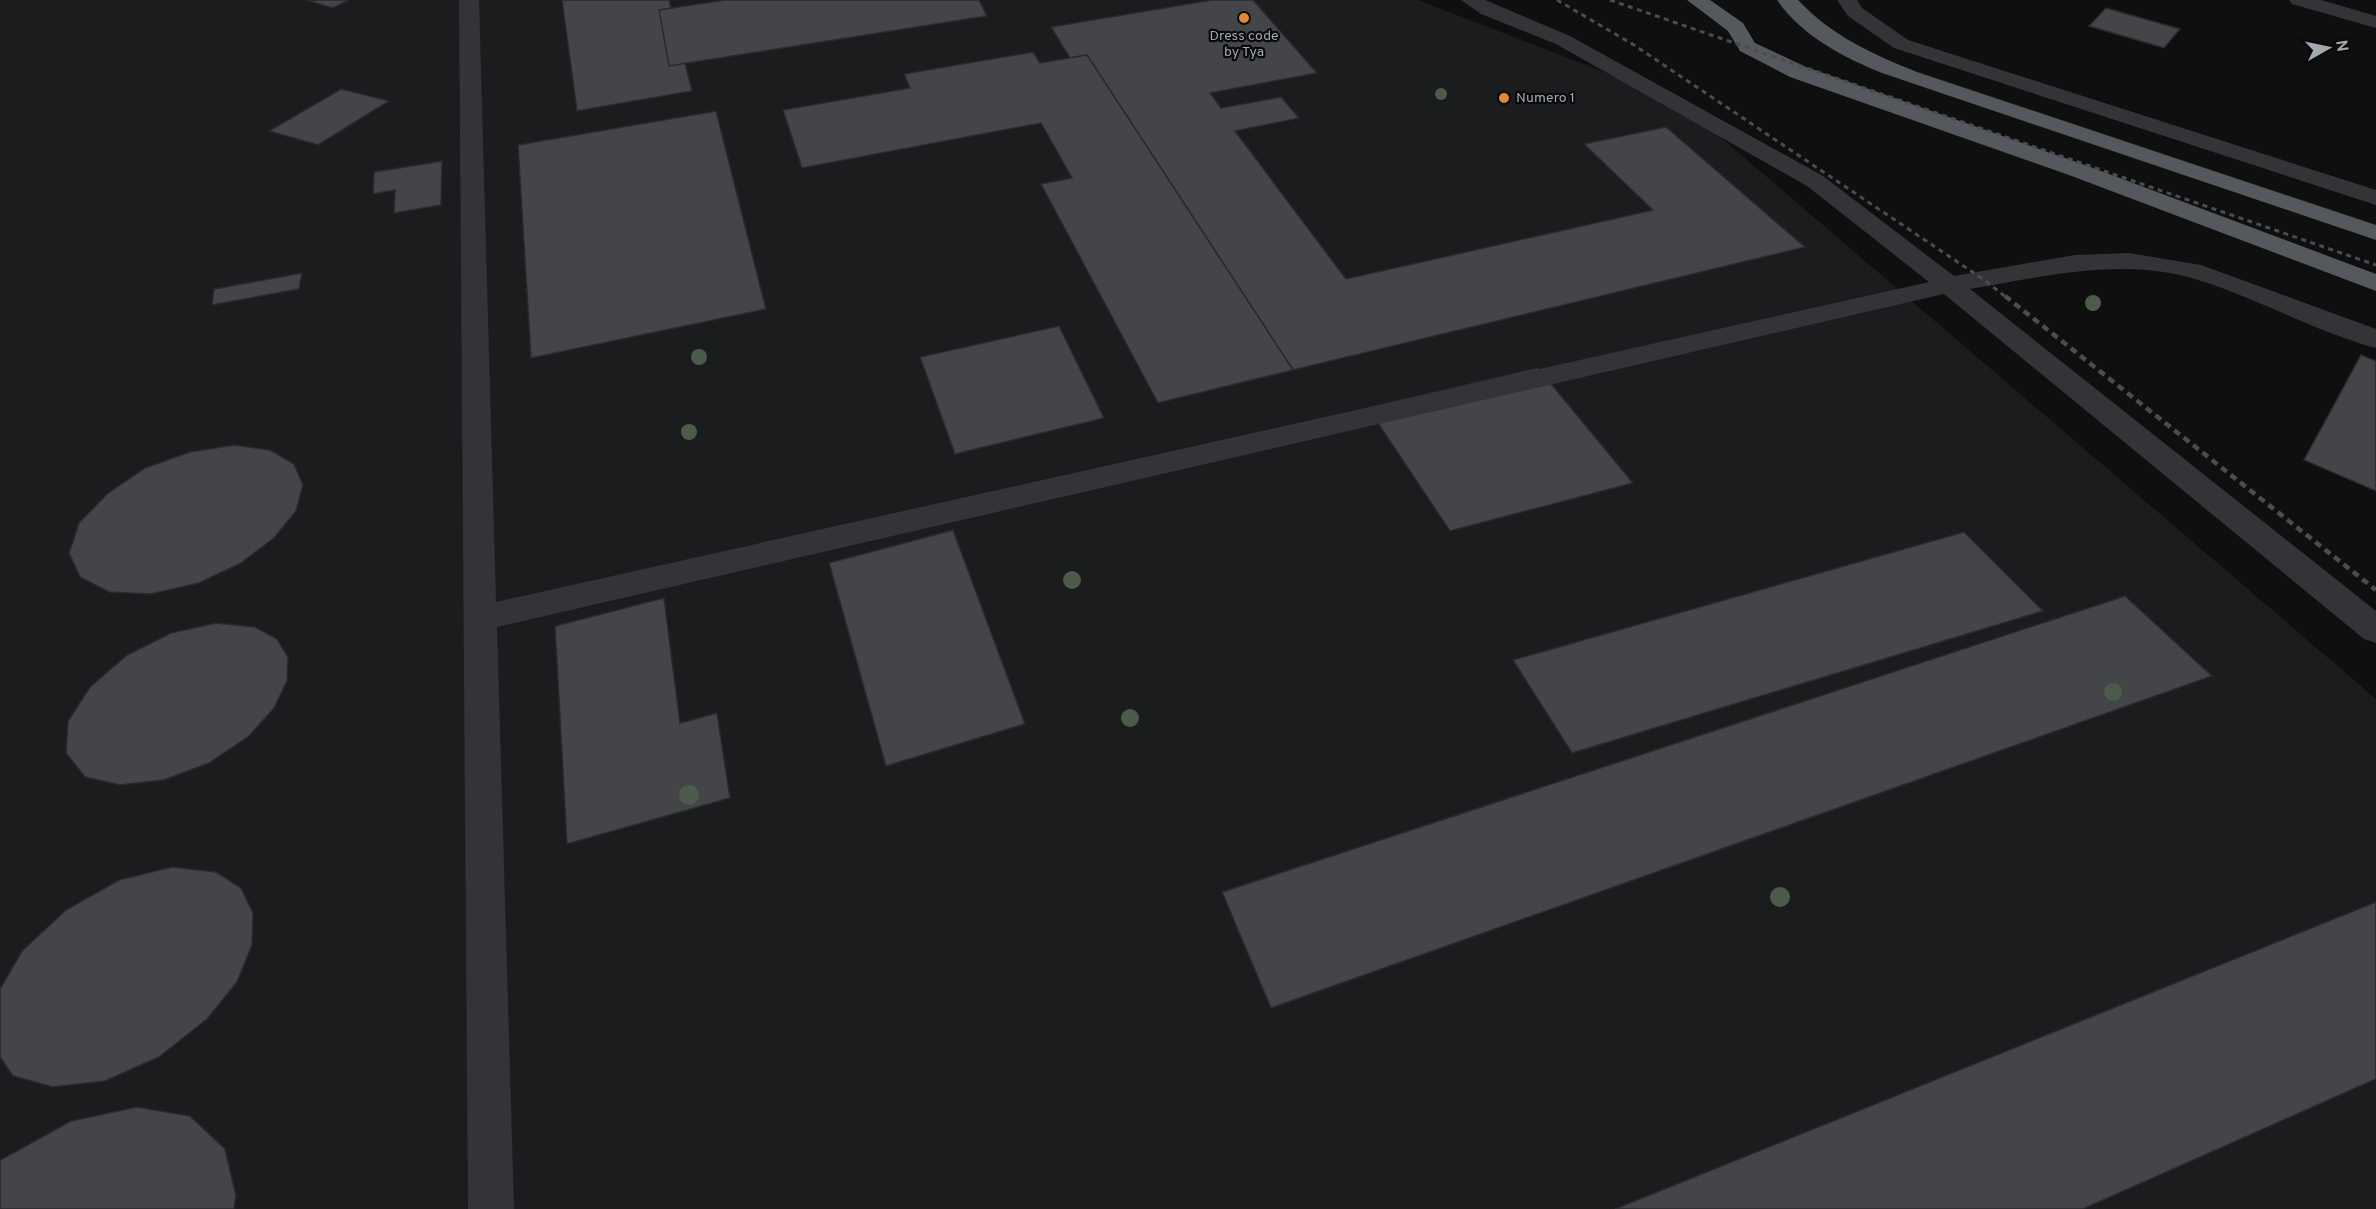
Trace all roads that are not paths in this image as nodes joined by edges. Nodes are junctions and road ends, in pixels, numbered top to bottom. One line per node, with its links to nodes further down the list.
1 (469, 0): 13 (street)
2 (1472, 0): 11 (street)
3 (1697, 0): 10 (highway)
4 (1787, 0): 9 (highway)
5 (1847, 0): 8 (street)
6 (2299, 0): 7 (street)
7 (2376, 22)
8 (2376, 198)
9 (2376, 233)
10 (2376, 283)
11 (1949, 285): 12 (street); 13 (street); 14 (street)
12 (2376, 339)
13 (480, 618): 15 (street)
14 (2376, 630)
15 (491, 1209)

